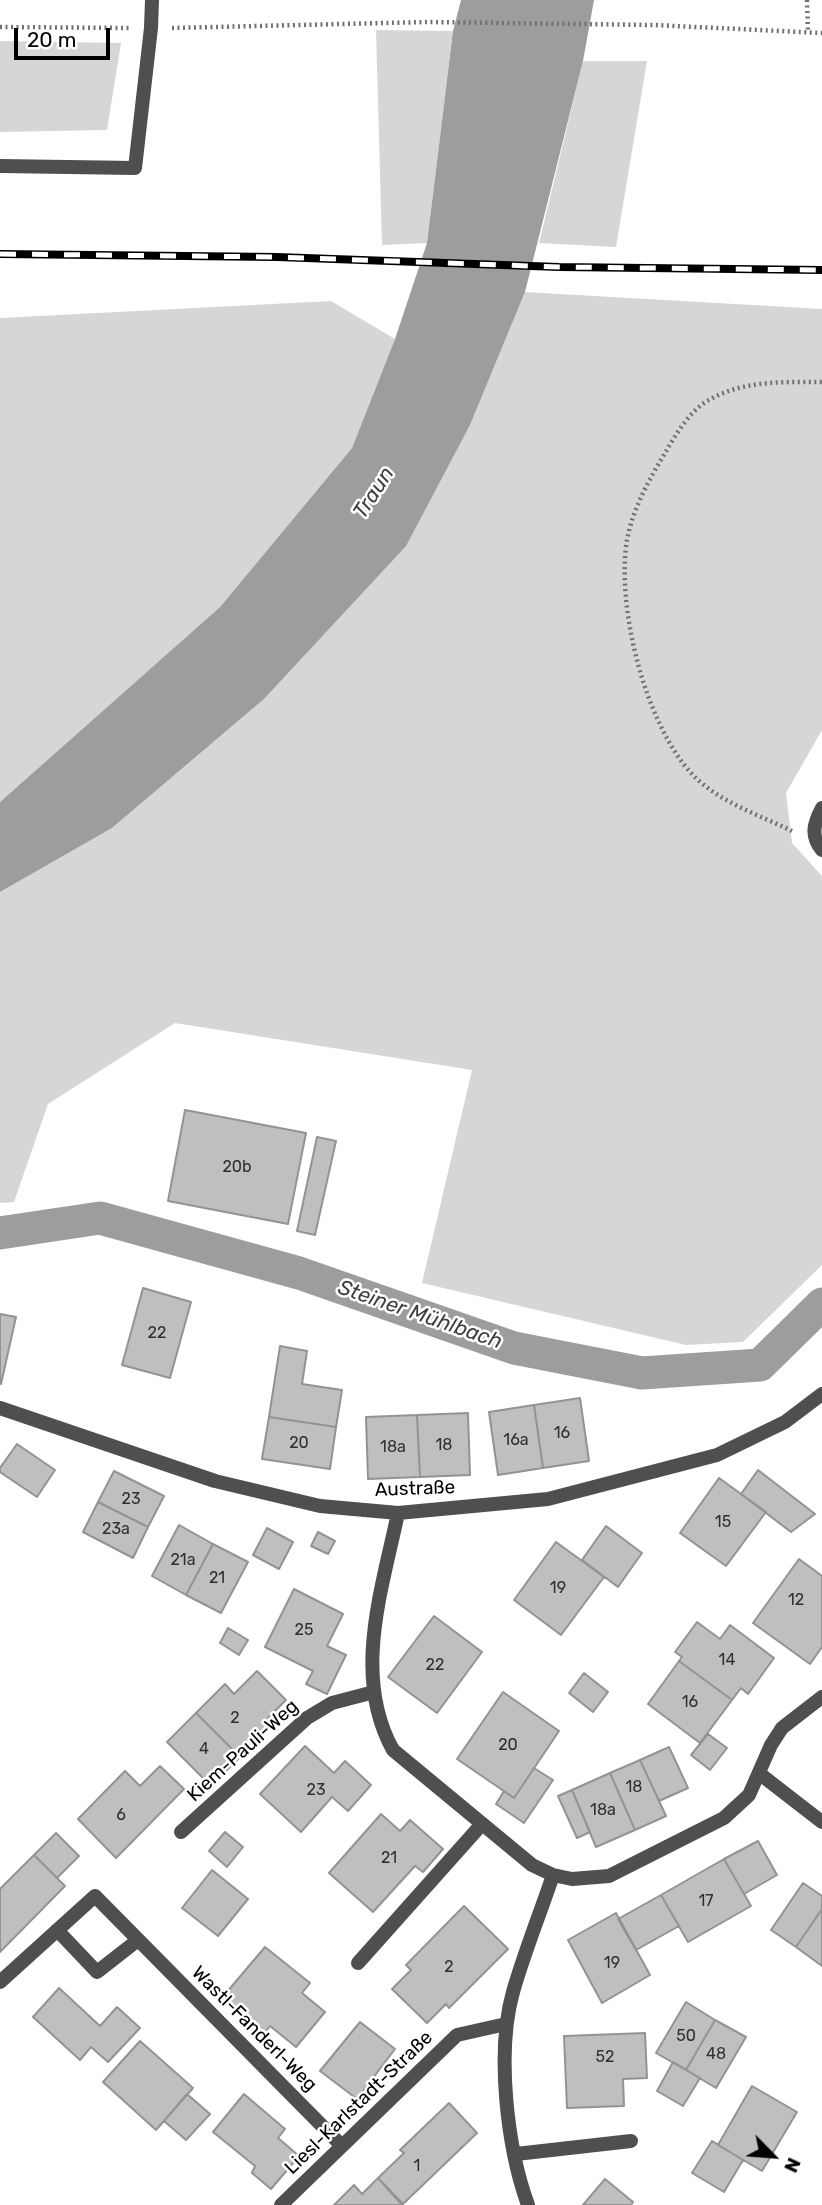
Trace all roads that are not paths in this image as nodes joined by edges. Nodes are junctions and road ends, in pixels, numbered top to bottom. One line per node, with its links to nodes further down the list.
1 (152, 0): 2 (street)
2 (0, 166)
3 (822, 808): 4 (street)
4 (819, 847)
5 (822, 1394): 7 (street, Austraße)
6 (0, 1408): 7 (street, Austraße)
7 (398, 1513): 8 (street)
8 (374, 1692): 12 (street); 13 (street, Kiem-Pauli-Weg)
9 (822, 1697): 10 (street)
10 (760, 1774): 11 (street); 14 (street)
11 (822, 1822)
12 (482, 1824): 14 (street); 17 (street)
13 (181, 1832)
14 (553, 1875): 19 (street)
15 (57, 1930): 16 (street); 16 (street, Wastl-Fanderl-Weg); 18 (street, Wastl-Fanderl-Weg)
16 (138, 1940): 21 (street, Wastl-Fanderl-Weg)
17 (358, 1963)
18 (0, 1982)
19 (506, 2024): 21 (street, Liesl-Karlstadt-Straße); 22 (street)
20 (631, 2141): 22 (street)
21 (342, 2146): 23 (street, Liesl-Karlstadt-Straße)
22 (516, 2154): 24 (street)
23 (281, 2205)
24 (528, 2205)

